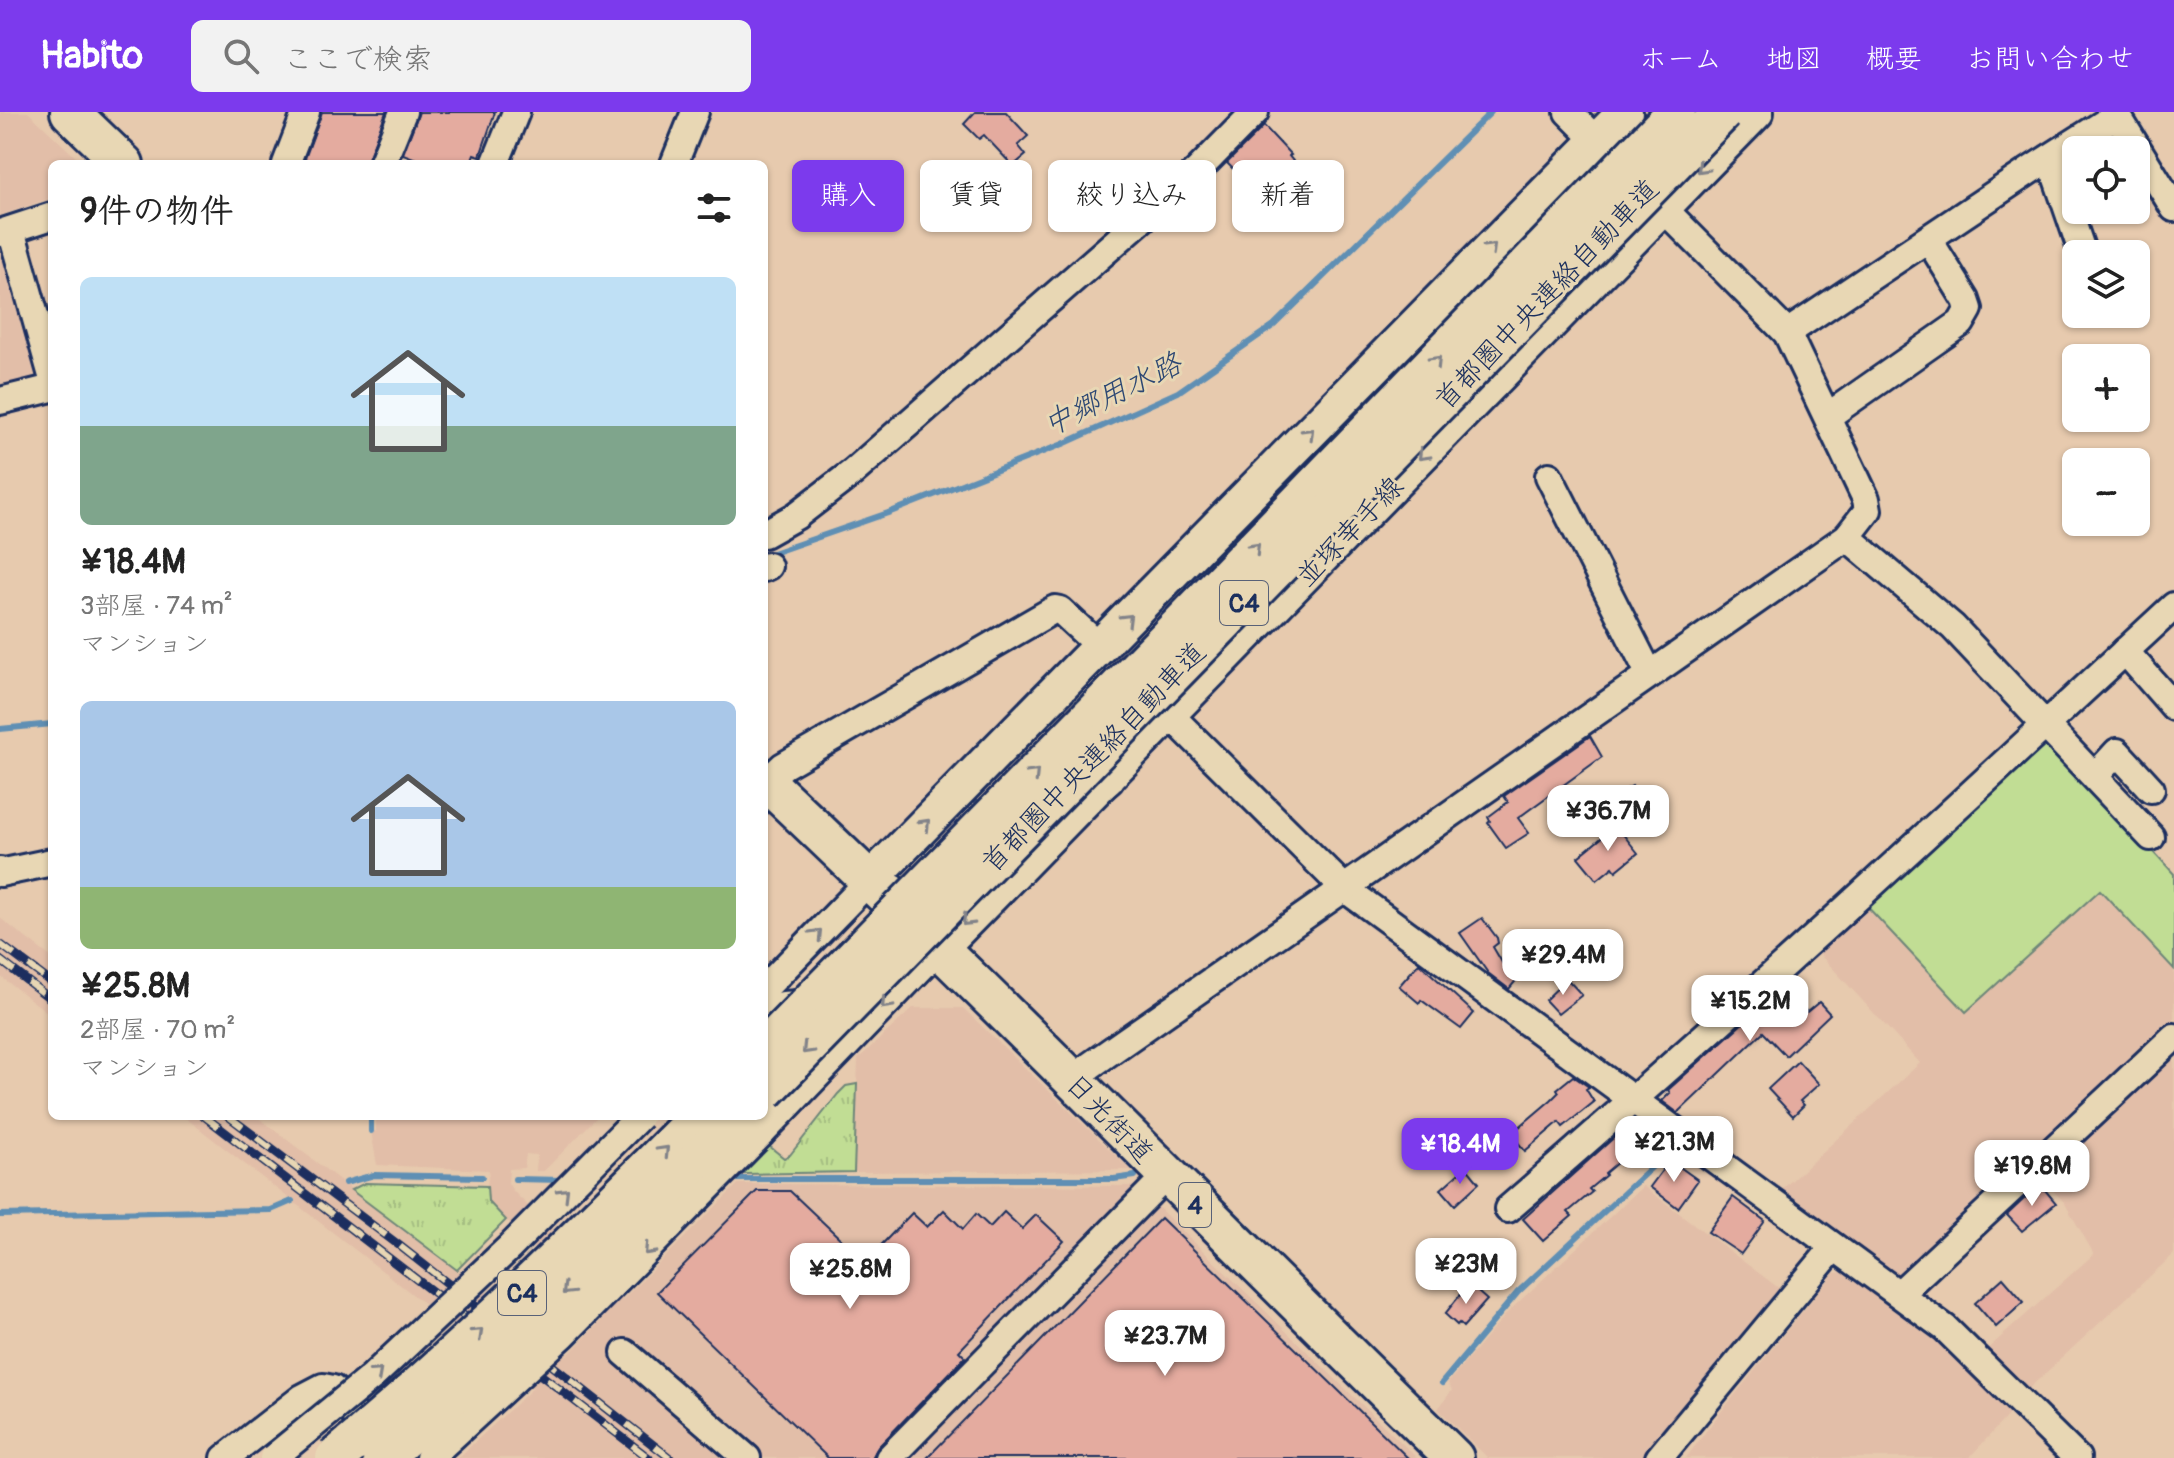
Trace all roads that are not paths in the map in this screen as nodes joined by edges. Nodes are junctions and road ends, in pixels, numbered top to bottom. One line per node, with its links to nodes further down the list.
1 (70, 112): 14 (highway)
2 (306, 112): 15 (street)
3 (403, 112): 16 (street)
4 (516, 112): 17 (street)
5 (695, 112): 18 (street)
6 (1255, 112): 32 (street)
7 (1568, 112): 13 (street)
8 (1625, 112): 13 (main road)
9 (1676, 112): 55 (highway, 首都圏中央連絡自動車道 / C4, one-way to 9, bridge)
10 (1723, 112): 57 (highway, 首都圏中央連絡自動車道 / C4, one-way to 57, bridge)
11 (1756, 112): 20 (main road, 並塚幸手線, one-way to 20)
12 (2116, 114): 19 (street); 21 (street)
13 (1596, 141): 20 (street); 35 (main road, one-way to 13)
14 (119, 160)
15 (288, 160)
16 (384, 160)
17 (497, 160)
18 (676, 160)
19 (2041, 163): 24 (street); 25 (street)
20 (1663, 208): 26 (street); 39 (main road, 並塚幸手線, one-way to 39)
21 (2174, 208)
22 (48, 217): 23 (street)
23 (6, 232): 27 (street)
24 (1929, 240): 26 (street); 30 (street)
25 (2077, 240)
26 (1787, 333): 30 (street)
27 (48, 363)
28 (48, 389): 29 (street)
29 (0, 401)
30 (1828, 416): 33 (street)
31 (1549, 476): 37 (street)
32 (768, 532)
33 (1847, 537): 37 (street); 40 (street)
34 (2174, 606): 36 (street)
35 (1099, 646): 43 (street); 49 (main road, one-way to 35)
36 (2125, 651): 38 (street); 40 (street)
37 (1649, 673): 50 (street)
38 (2174, 707)
39 (1170, 715): 42 (main road, 並塚幸手線); 50 (street)
40 (2047, 725): 41 (street); 58 (street)
41 (2095, 776): 45 (street); 46 (street)
42 (1107, 778): 49 (main road); 51 (main road, 並塚幸手線, one-way to 51)
43 (768, 779)
44 (768, 785): 49 (highway, 日光街道 / 4)
45 (2151, 789)
46 (2151, 837)
47 (48, 863): 48 (street)
48 (0, 871)
49 (870, 880): 51 (highway, 日光街道 / 4); 52 (street, one-way to 49)
50 (1344, 888): 56 (street); 58 (street)
51 (940, 948): 53 (street); 56 (highway, 日光街道 / 4); 59 (street, one-way to 59)
52 (768, 985)
53 (768, 1009)
54 (2174, 1037): 66 (street)
55 (768, 1045)
56 (1074, 1080): 63 (highway, 日光街道 / 4)
57 (768, 1088)
58 (1636, 1099): 64 (street); 65 (street)
59 (768, 1109)
60 (636, 1120): 69 (street, one-way to 60, bridge)
61 (695, 1120): 70 (highway, C4, one-way to 61, bridge)
62 (751, 1125): 71 (highway, C4, one-way to 71, bridge); 73 (street, one-way to 73, bridge)
63 (1166, 1176): 75 (street); 76 (highway, 日光街道 / 4)
64 (1508, 1209)
65 (1834, 1247): 66 (street); 77 (street)
66 (1900, 1293): 78 (street)
67 (625, 1353): 74 (street)
68 (225, 1458): 72 (street)
69 (273, 1458)
70 (335, 1458)
71 (382, 1458)
72 (392, 1458)
73 (429, 1458)
74 (747, 1458)
75 (889, 1458)
76 (1454, 1458)
77 (1659, 1458)
78 (2077, 1458)

